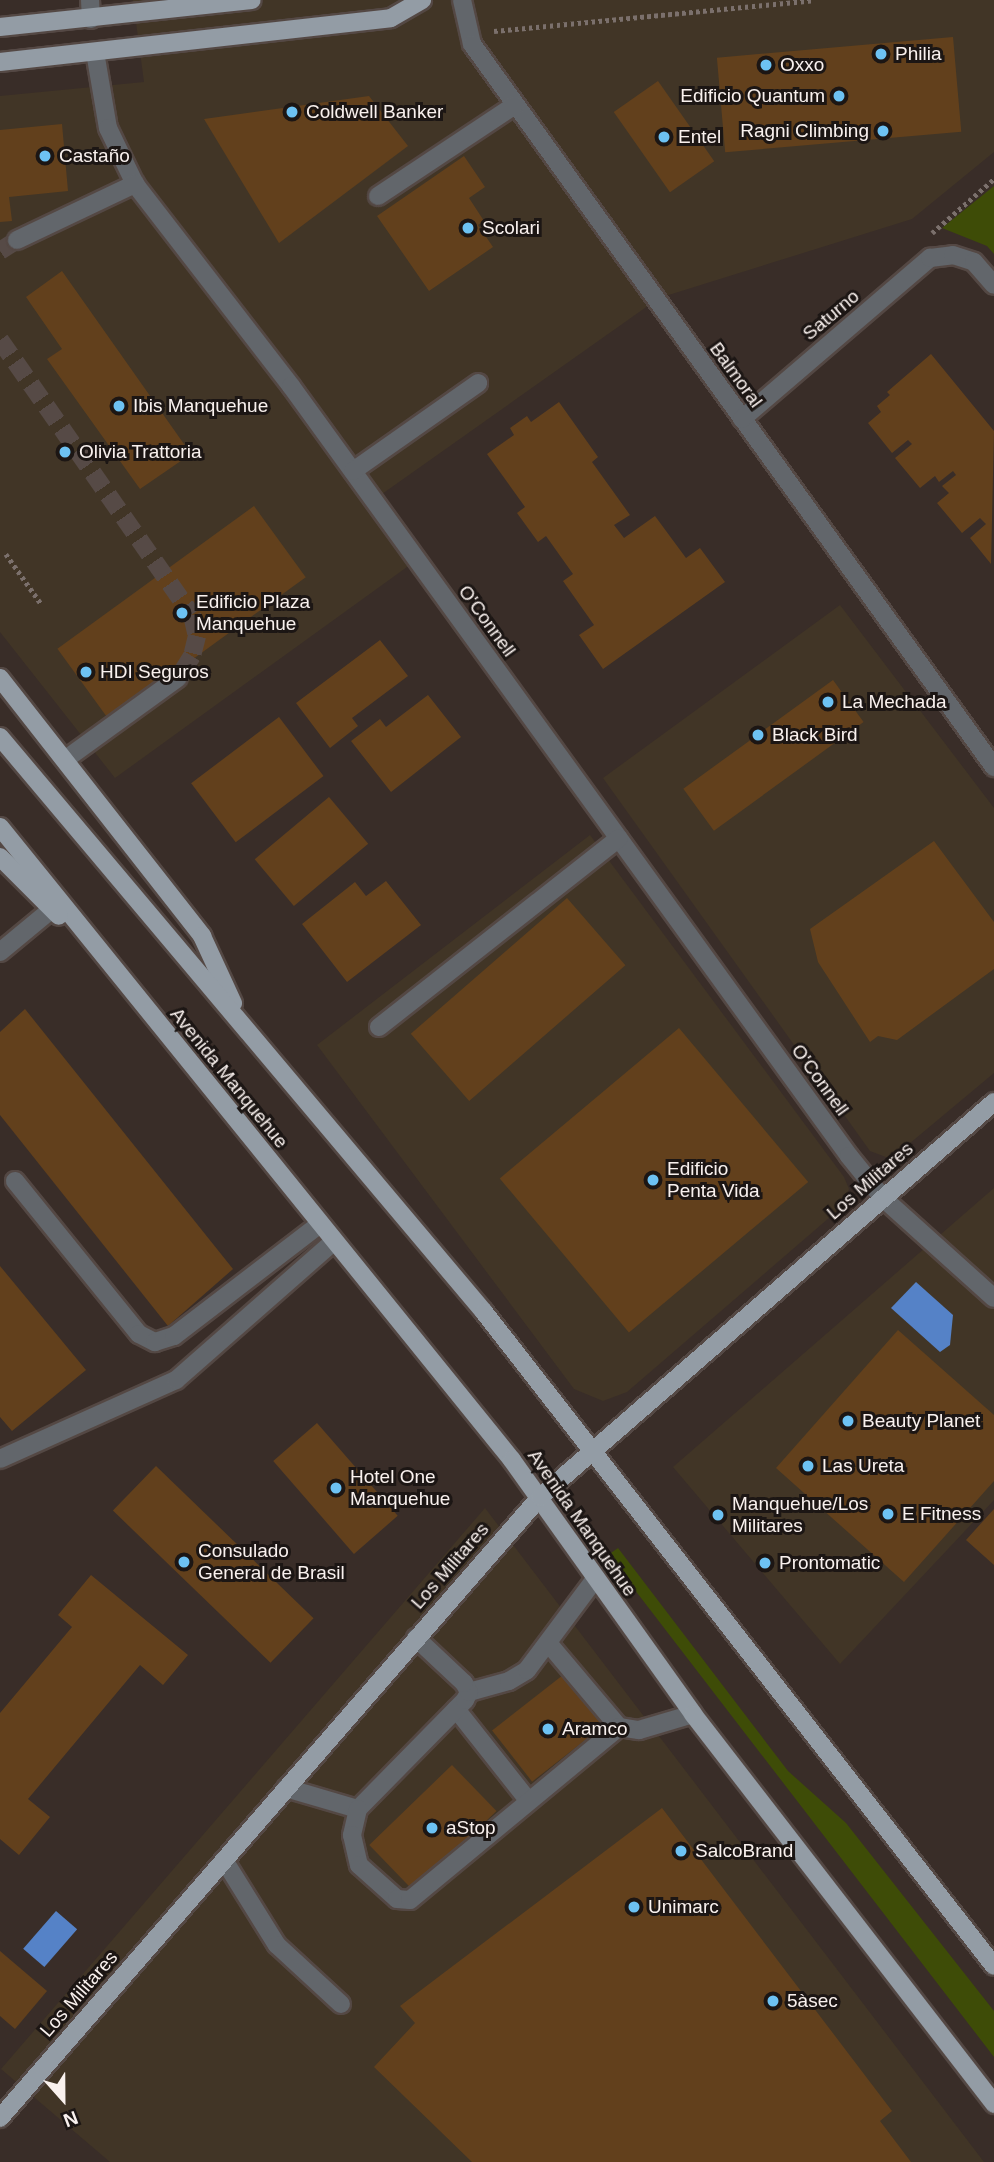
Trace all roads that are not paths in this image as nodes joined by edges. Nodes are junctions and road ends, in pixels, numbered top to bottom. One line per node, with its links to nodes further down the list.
1 (90, 0): 5 (street)
2 (252, 0): 5 (main road)
3 (422, 0): 7 (main road)
4 (463, 0): 9 (street, Balmoral)
5 (91, 19): 6 (main road)
6 (0, 27)
7 (95, 52): 8 (main road); 10 (street, O'Connell)
8 (0, 62)
9 (515, 105): 11 (street); 15 (street, Balmoral)
10 (135, 184): 12 (street); 16 (street, O'Connell)
11 (378, 196)
12 (17, 240)
13 (994, 285): 15 (street, Saturno)
14 (478, 383): 16 (street)
15 (742, 419): 21 (street, Balmoral)
16 (353, 471): 23 (street, O'Connell)
17 (0, 678): 20 (main road)
18 (178, 678): 20 (street)
19 (0, 737): 28 (main road)
20 (66, 759): 28 (main road)
21 (994, 767)
22 (0, 827): 27 (main road, Avenida Manquehue)
23 (619, 838): 29 (street); 32 (street, O'Connell)
24 (0, 857): 25 (main road, Avenida Manquehue)
25 (52, 909): 26 (street); 27 (main road, Avenida Manquehue)
26 (0, 952)
27 (121, 977): 33 (main road, Avenida Manquehue)
28 (244, 1025): 36 (main road)
29 (379, 1027)
30 (994, 1102): 32 (main road, Los Militares)
31 (15, 1181): 33 (street)
32 (883, 1198): 35 (street, O'Connell); 36 (main road, Los Militares)
33 (320, 1224): 34 (main road, Avenida Manquehue)
34 (334, 1241): 37 (street); 38 (main road, Avenida Manquehue)
35 (994, 1298)
36 (594, 1447): 38 (main road, Los Militares); 50 (main road)
37 (0, 1459)
38 (540, 1497): 39 (main road, Avenida Manquehue); 40 (main road, Los Militares)
39 (595, 1579): 41 (street); 44 (main road, Avenida Manquehue)
40 (416, 1638): 42 (street); 46 (main road, Los Militares)
41 (549, 1644): 42 (street); 45 (street)
42 (469, 1692): 43 (street)
43 (456, 1709): 47 (street); 48 (street)
44 (693, 1714): 45 (street); 52 (main road, Avenida Manquehue)
45 (619, 1727): 47 (street)
46 (286, 1788): 48 (street); 49 (main road, Los Militares)
47 (527, 1798): 48 (street)
48 (358, 1809)
49 (224, 1860): 51 (street); 53 (main road, Los Militares)
50 (994, 1966)
51 (341, 2004)
52 (994, 2104)
53 (0, 2118)

